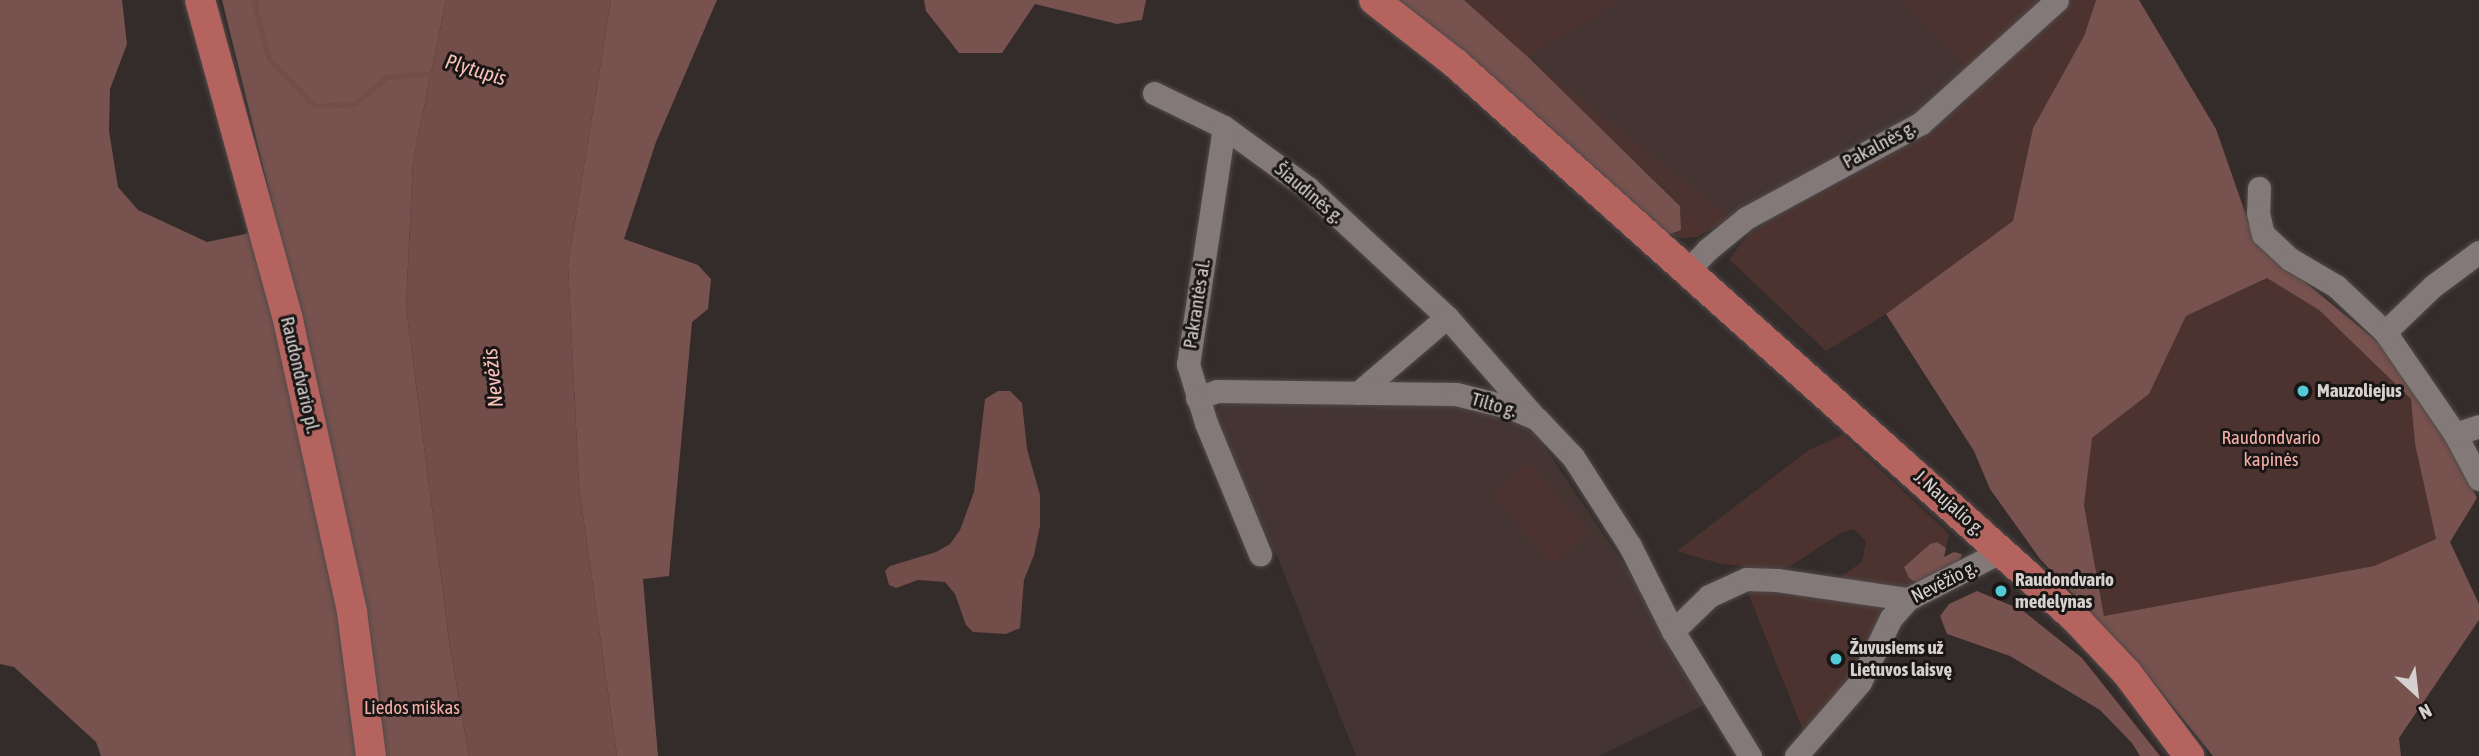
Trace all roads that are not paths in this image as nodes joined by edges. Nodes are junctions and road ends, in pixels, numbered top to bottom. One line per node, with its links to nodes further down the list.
1 (200, 0): 21 (main road, Raudondvario pl.)
2 (1374, 0): 8 (main road, J. Naujalio g.)
3 (2057, 0): 8 (street, Pakalnės g.)
4 (1154, 93): 5 (street, Šiaudinės g.)
5 (1224, 127): 9 (street, Šiaudinės g.); 12 (street, Pakrantės al.)
6 (2259, 188): 10 (street)
7 (2479, 252): 10 (street)
8 (1688, 271): 17 (main road, J. Naujalio g.)
9 (1447, 317): 11 (street); 13 (street, Šiaudinės g.)
10 (2385, 332): 15 (street)
11 (1358, 393): 12 (street, Tilto g.); 13 (street, Tilto g.)
12 (1197, 398): 18 (street, Pakrantės al.)
13 (1537, 419): 20 (street, Tilto g.)
14 (2479, 426): 15 (street)
15 (2455, 434): 16 (street)
16 (2479, 479)
17 (2002, 551): 19 (street, Nevėžio g.); 24 (main road, J. Naujalio g.)
18 (1260, 554)
19 (1908, 599): 20 (street); 23 (street, Nevėžio g.)
20 (1673, 631): 22 (street, Tilto g.)
21 (371, 756)
22 (1750, 756)
23 (1797, 756)
24 (2189, 756)

